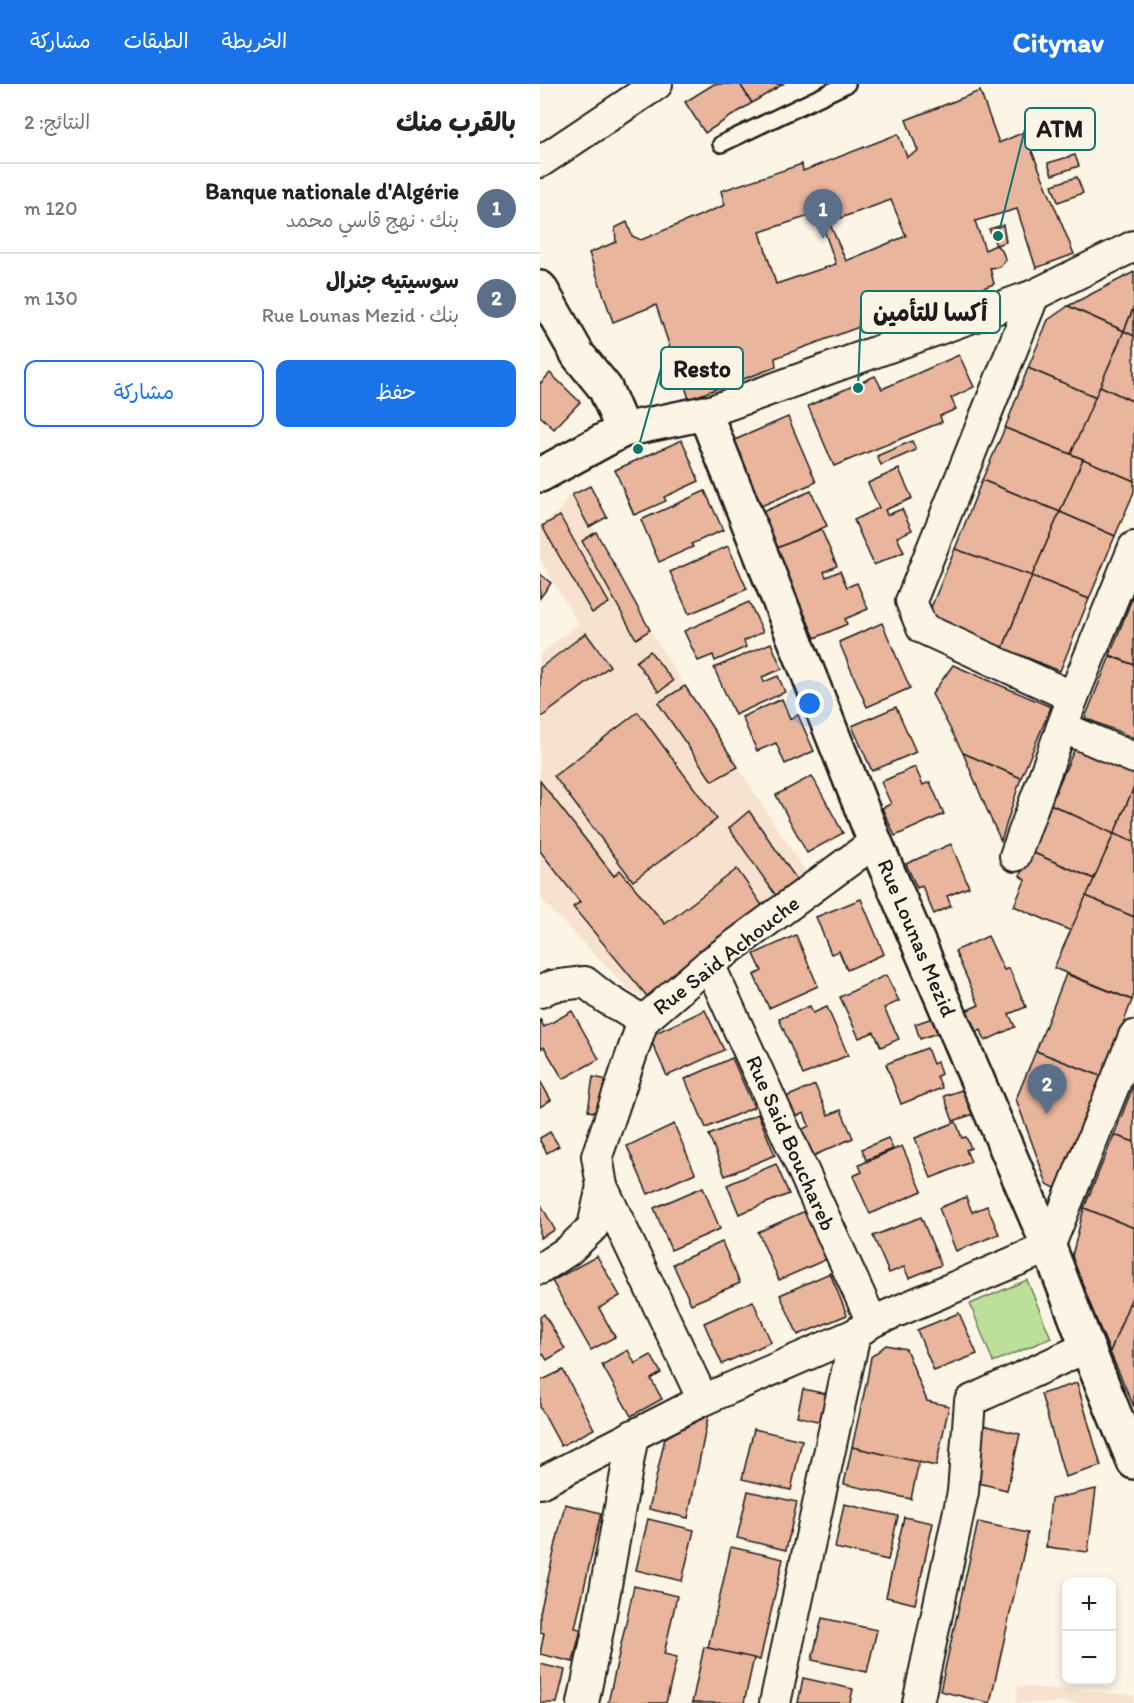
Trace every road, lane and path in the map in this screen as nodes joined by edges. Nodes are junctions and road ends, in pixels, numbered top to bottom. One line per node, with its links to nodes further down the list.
1 (657, 84): 4 (street)
2 (848, 84): 3 (lane)
3 (721, 144)
4 (540, 162)
5 (1134, 246): 7 (street)
6 (540, 288): 9 (street)
7 (1034, 295): 10 (street); 14 (street)
8 (540, 314): 9 (lane)
9 (578, 355): 11 (street)
10 (705, 413): 11 (street); 17 (street, Rue Lounas Mezid)
11 (623, 430): 12 (street)
12 (540, 475)
13 (1134, 547): 14 (street)
14 (1073, 697): 15 (street)
15 (1062, 727): 16 (street); 18 (street)
16 (1134, 758)
17 (875, 842): 19 (street, Rue Said Achouche); 24 (street, Rue Lounas Mezid)
18 (1015, 856)
19 (709, 964): 21 (street, Rue Said Achouche); 26 (street, Rue Said Bouchareb)
20 (540, 992): 21 (street, Rue Said Achouche)
21 (643, 1021): 23 (street)
22 (1134, 1036): 24 (street)
23 (602, 1186): 25 (street); 28 (street)
24 (1049, 1246): 26 (street); 27 (street, Rue Lounas Mezid)
25 (540, 1269)
26 (863, 1328): 28 (street); 33 (street)
27 (1087, 1347): 30 (street, Rue Lounas Mezid); 34 (street)
28 (703, 1400): 29 (street)
29 (633, 1435): 31 (street); 32 (street)
30 (1134, 1462)
31 (540, 1483)
32 (583, 1703)
33 (775, 1703)
34 (918, 1703)

